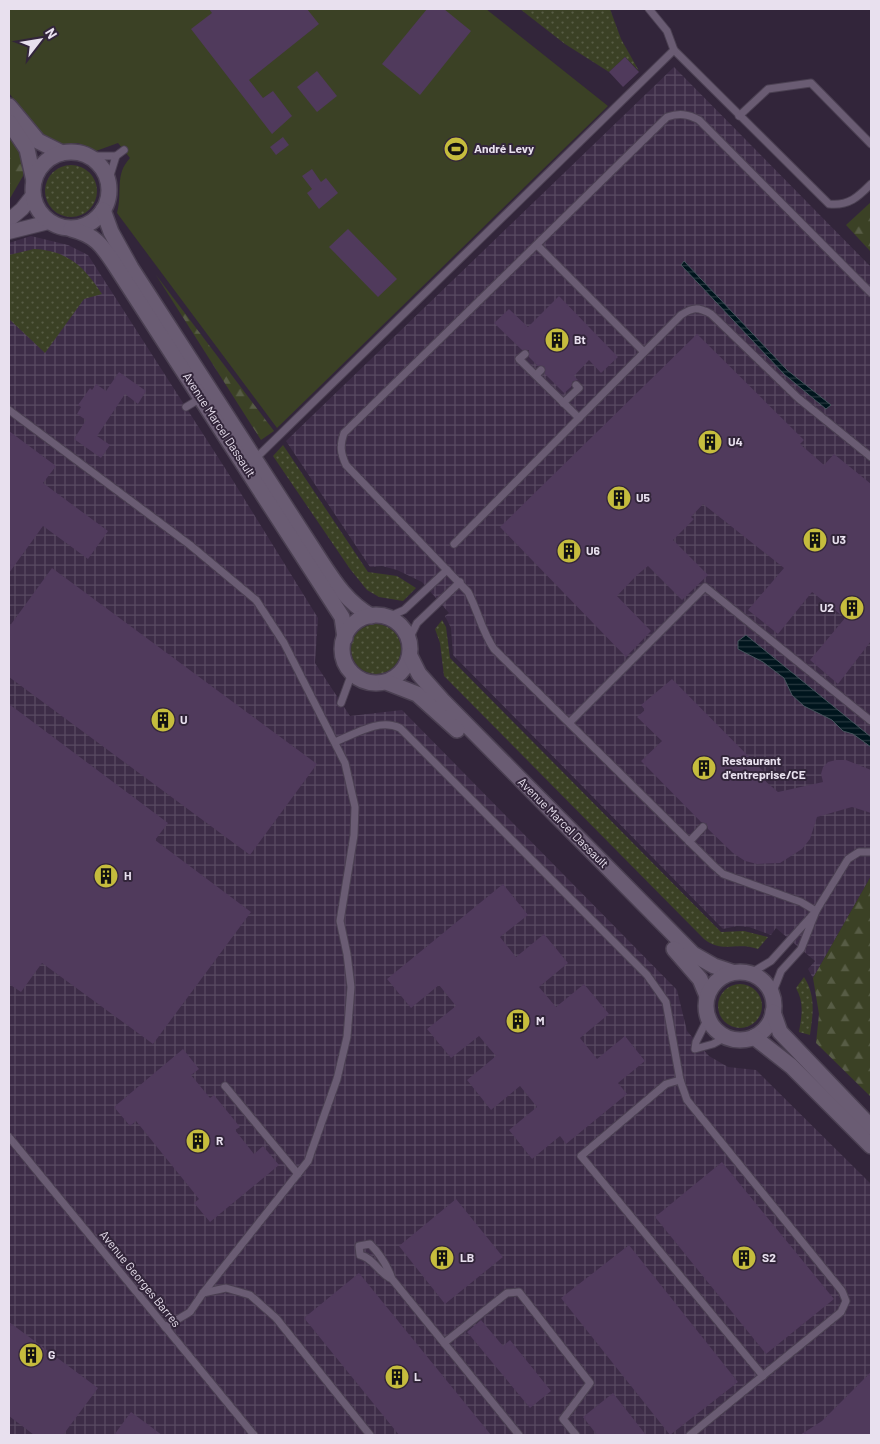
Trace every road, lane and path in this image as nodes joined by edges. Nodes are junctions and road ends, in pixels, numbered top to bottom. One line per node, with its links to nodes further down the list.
1 (649, 9): 2 (lane)
2 (674, 50): 4 (lane); 30 (lane)
3 (9, 106): 8 (main road)
4 (739, 116): 6 (lane); 12 (lane)
5 (9, 122): 13 (main road)
6 (871, 144)
7 (124, 150): 10 (lane)
8 (62, 153): 9 (main road); 13 (main road)
9 (87, 156): 10 (lane); 11 (main road)
10 (116, 156): 11 (lane)
11 (108, 182): 14 (main road)
12 (871, 184)
13 (33, 188): 15 (street); 16 (main road)
14 (104, 210): 17 (main road); 30 (main road, Avenue Marcel Dassault)
15 (9, 220)
16 (49, 222): 17 (main road); 18 (street)
17 (71, 229): 24 (main road, Avenue Marcel Dassault)
18 (9, 232)
19 (537, 245): 20 (lane); 21 (lane); 32 (lane)
20 (871, 293)
21 (644, 352): 28 (lane); 29 (lane)
22 (525, 354): 25 (lane)
23 (576, 385): 25 (lane)
24 (201, 397): 26 (lane); 36 (main road, Avenue Marcel Dassault)
25 (563, 403): 28 (lane)
26 (186, 407)
27 (9, 410): 44 (lane)
28 (579, 418): 31 (lane)
29 (871, 457)
30 (254, 459): 34 (main road, Avenue Marcel Dassault)
31 (454, 544)
32 (447, 570): 33 (lane); 35 (lane)
33 (460, 582): 37 (lane); 43 (lane)
34 (371, 616): 35 (main road); 36 (main road)
35 (388, 617): 37 (main road)
36 (345, 638): 39 (main road)
37 (408, 639): 38 (main road)
38 (410, 656): 40 (main road); 49 (main road, Avenue Marcel Dassault)
39 (352, 673): 40 (main road); 41 (lane)
40 (386, 682): 52 (main road, Avenue Marcel Dassault)
41 (341, 703)
42 (871, 721): 43 (lane)
43 (570, 722): 46 (lane)
44 (335, 742): 57 (lane); 62 (lane)
45 (703, 827): 46 (lane)
46 (689, 842): 48 (lane)
47 (871, 852): 48 (lane)
48 (816, 911): 50 (lane); 51 (lane)
49 (732, 972): 50 (main road); 52 (main road)
50 (751, 973): 51 (main road)
51 (772, 994): 53 (main road)
52 (707, 996): 54 (main road)
53 (773, 1012): 56 (main road); 59 (main road)
54 (708, 1018): 55 (main road); 55 (lane)
55 (726, 1037): 56 (main road)
56 (754, 1037): 61 (main road)
57 (680, 1080): 67 (lane); 67 (lane)
58 (225, 1086): 62 (lane)
59 (871, 1127)
60 (9, 1137): 65 (lane, Avenue Georges Barres)
61 (871, 1146)
62 (298, 1174): 64 (lane)
63 (392, 1279): 63 (lane); 66 (lane)
64 (203, 1293): 65 (lane); 69 (lane)
65 (164, 1327): 68 (lane, Avenue Georges Barres)
66 (444, 1343): 70 (lane); 71 (lane)
67 (762, 1376): 72 (lane)
68 (254, 1435)
69 (370, 1435)
70 (519, 1435)
71 (576, 1435)
72 (690, 1435)

